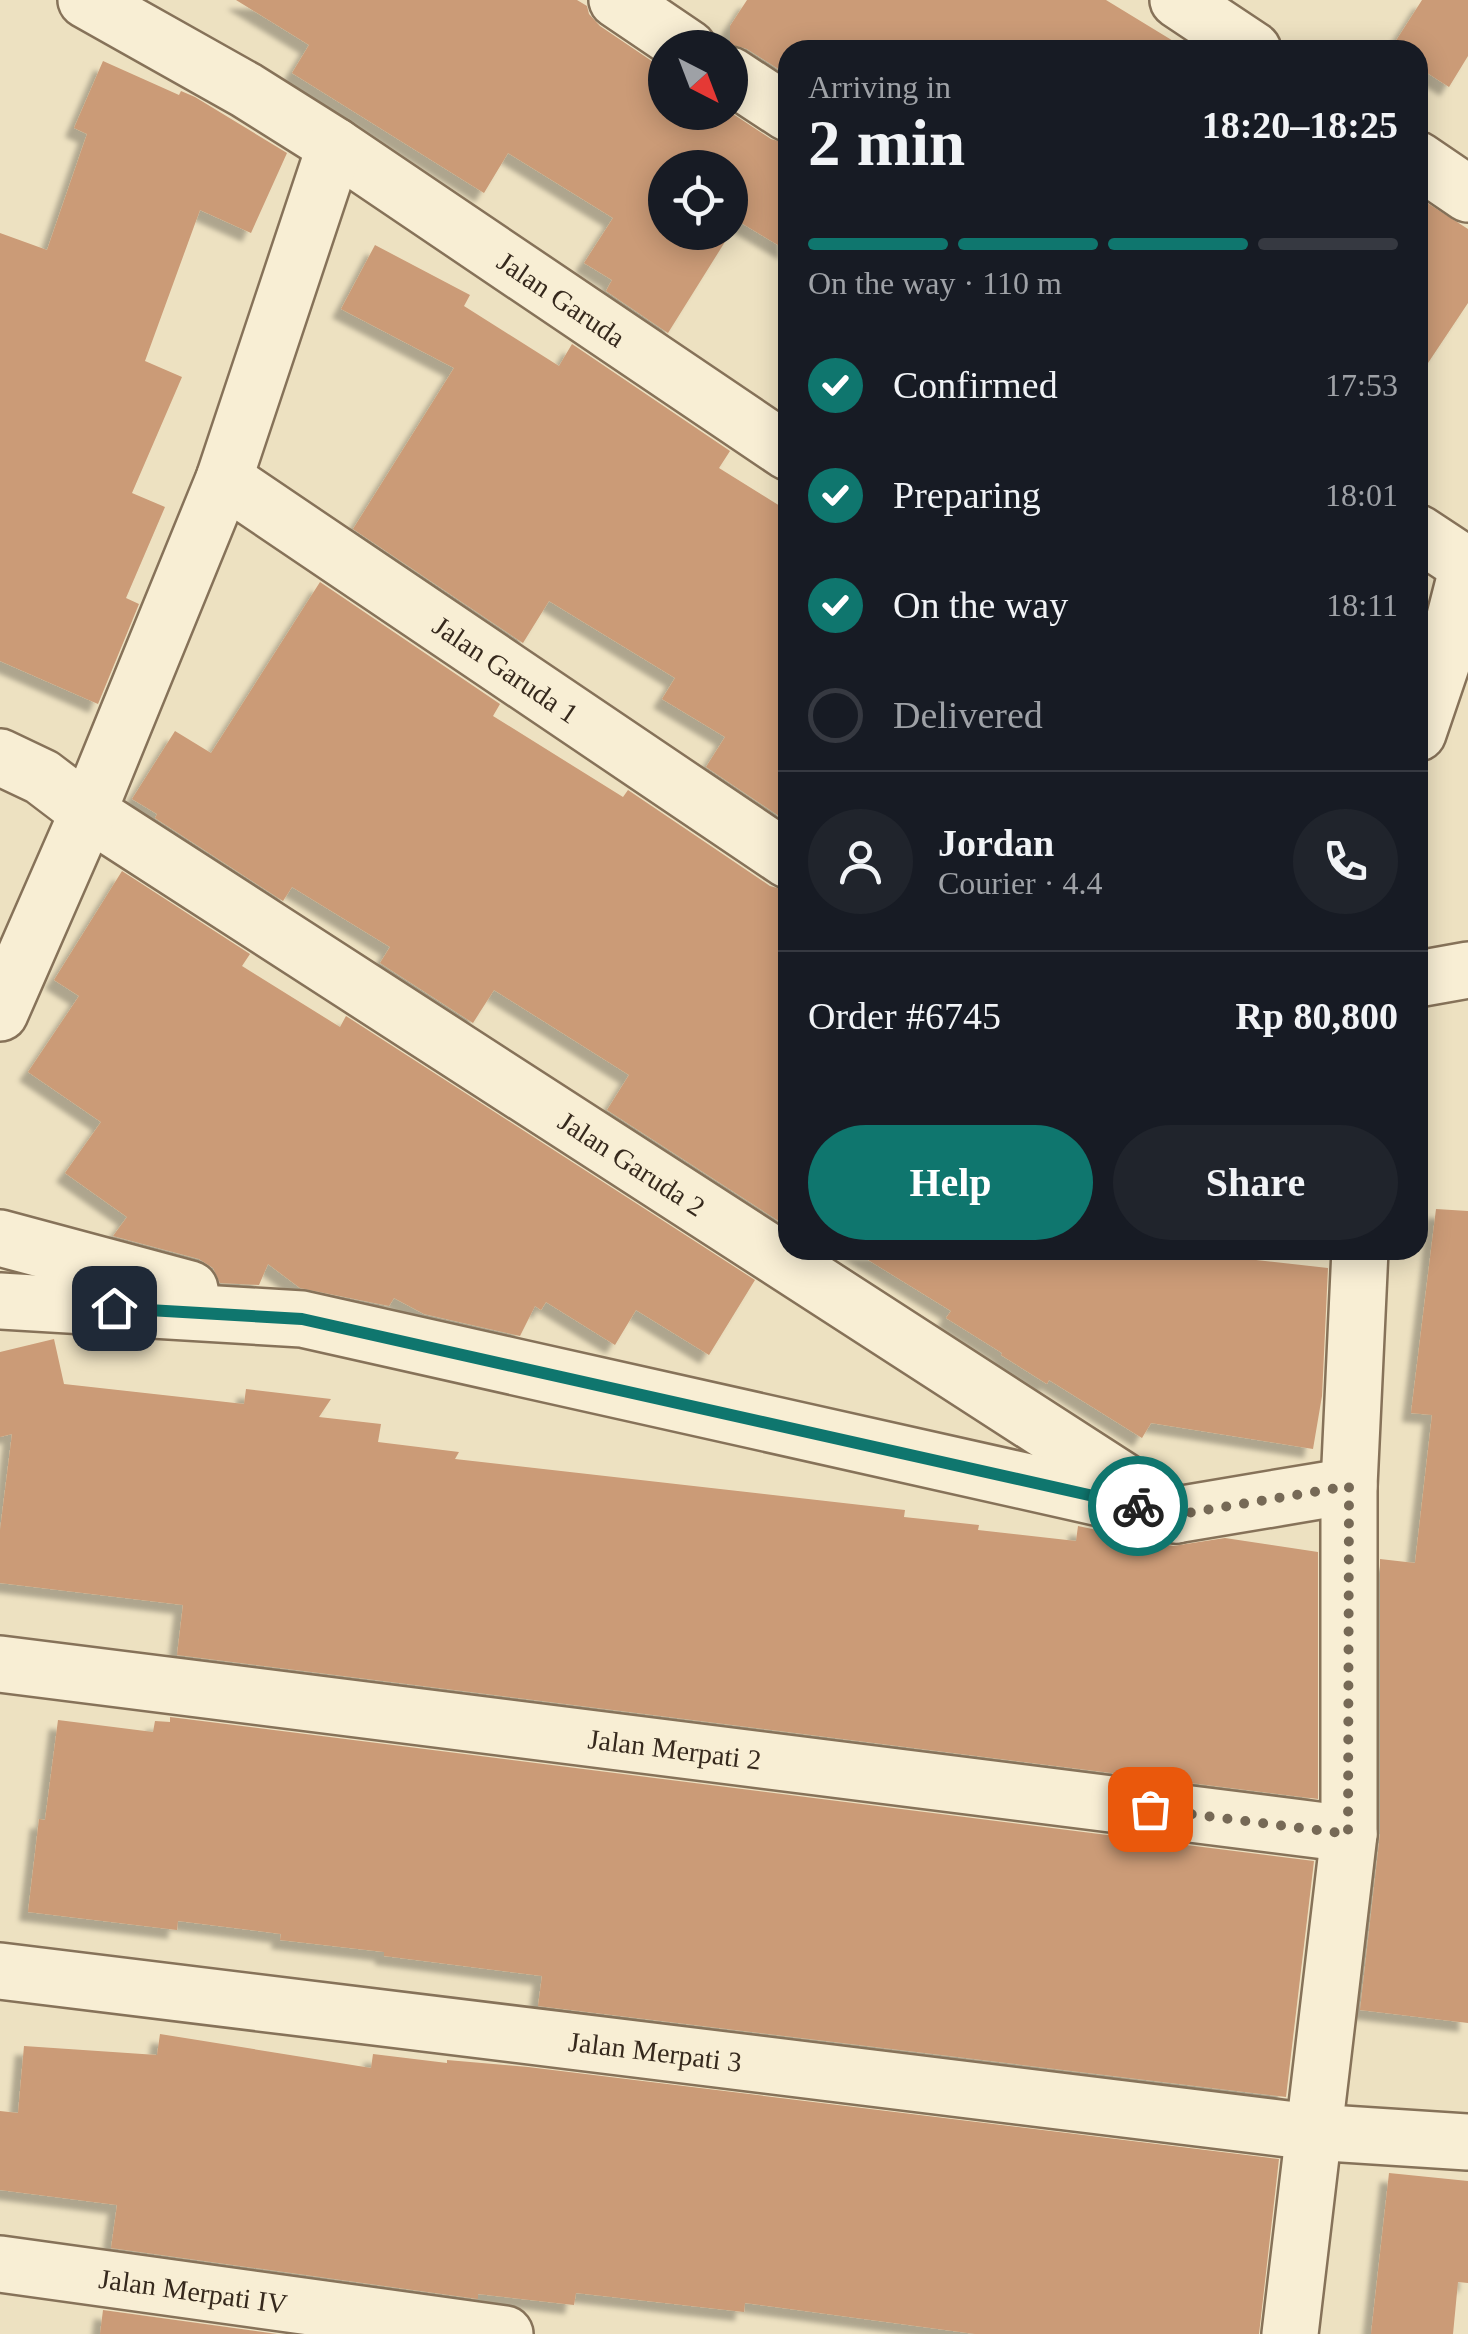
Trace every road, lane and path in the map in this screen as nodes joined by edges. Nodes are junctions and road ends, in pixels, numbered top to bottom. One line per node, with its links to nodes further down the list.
1 (86, 0): 8 (street, Jalan Garuda)
2 (617, 0): 4 (street)
3 (1178, 0): 5 (street)
4 (661, 30)
5 (1238, 40)
6 (748, 87): 7 (street)
7 (778, 107)
8 (335, 146): 11 (street, Jalan Garuda); 12 (street)
9 (1428, 167): 10 (street)
10 (1468, 194)
11 (778, 445)
12 (224, 479): 17 (street); 18 (street, Jalan Garuda 1)
13 (1428, 540): 14 (street)
14 (1468, 566): 15 (street)
15 (1428, 703)
16 (0, 756): 17 (street, Jalan Garuda 2)
17 (88, 812): 21 (street); 23 (street, Jalan Garuda 2)
18 (778, 853)
19 (1468, 970): 20 (street)
20 (1428, 977)
21 (0, 1013)
22 (0, 1238): 27 (street)
23 (778, 1258)
24 (781, 1260): 29 (street, Jalan Garuda 2)
25 (1360, 1260): 28 (street)
26 (0, 1301): 27 (street)
27 (302, 1319): 29 (street)
28 (1349, 1486): 29 (street); 31 (street)
29 (1176, 1515)
30 (0, 1664): 31 (street, Jalan Merpati 2)
31 (1348, 1834): 33 (street)
32 (0, 1971): 33 (street, Jalan Merpati 3)
33 (1312, 2132): 34 (street, Jalan Merpati 3); 37 (street)
34 (1468, 2142)
35 (0, 2264): 36 (street, Jalan Merpati IV)
36 (505, 2334)
37 (1290, 2334)

